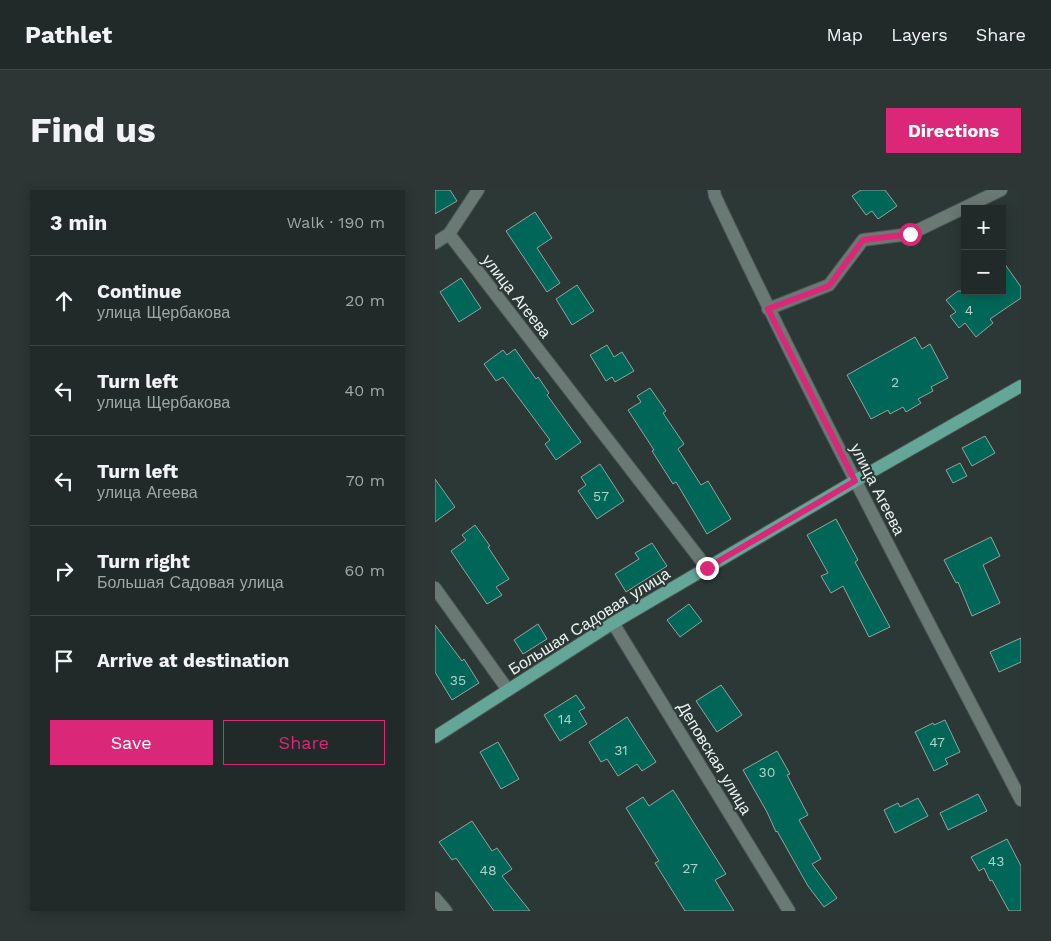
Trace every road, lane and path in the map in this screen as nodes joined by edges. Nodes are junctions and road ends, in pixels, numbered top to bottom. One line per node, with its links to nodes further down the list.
1 (478, 190): 4 (street)
2 (714, 190): 6 (street, улица Агеева)
3 (1001, 190): 6 (street)
4 (449, 234): 5 (street); 9 (street, улица Агеева)
5 (435, 243)
6 (768, 309): 8 (street, улица Агеева)
7 (1021, 386): 8 (main road, Большая Садовая улица)
8 (855, 481): 9 (main road, Большая Садовая улица); 14 (street, улица Агеева)
9 (707, 568): 11 (main road, Большая Садовая улица)
10 (435, 588): 12 (street)
11 (613, 623): 12 (main road, Большая Садовая улица); 17 (street, Деповская улица)
12 (509, 690): 13 (main road, Большая Садовая улица)
13 (435, 737)
14 (1021, 800)
15 (435, 898): 16 (street)
16 (445, 911)
17 (789, 911)

